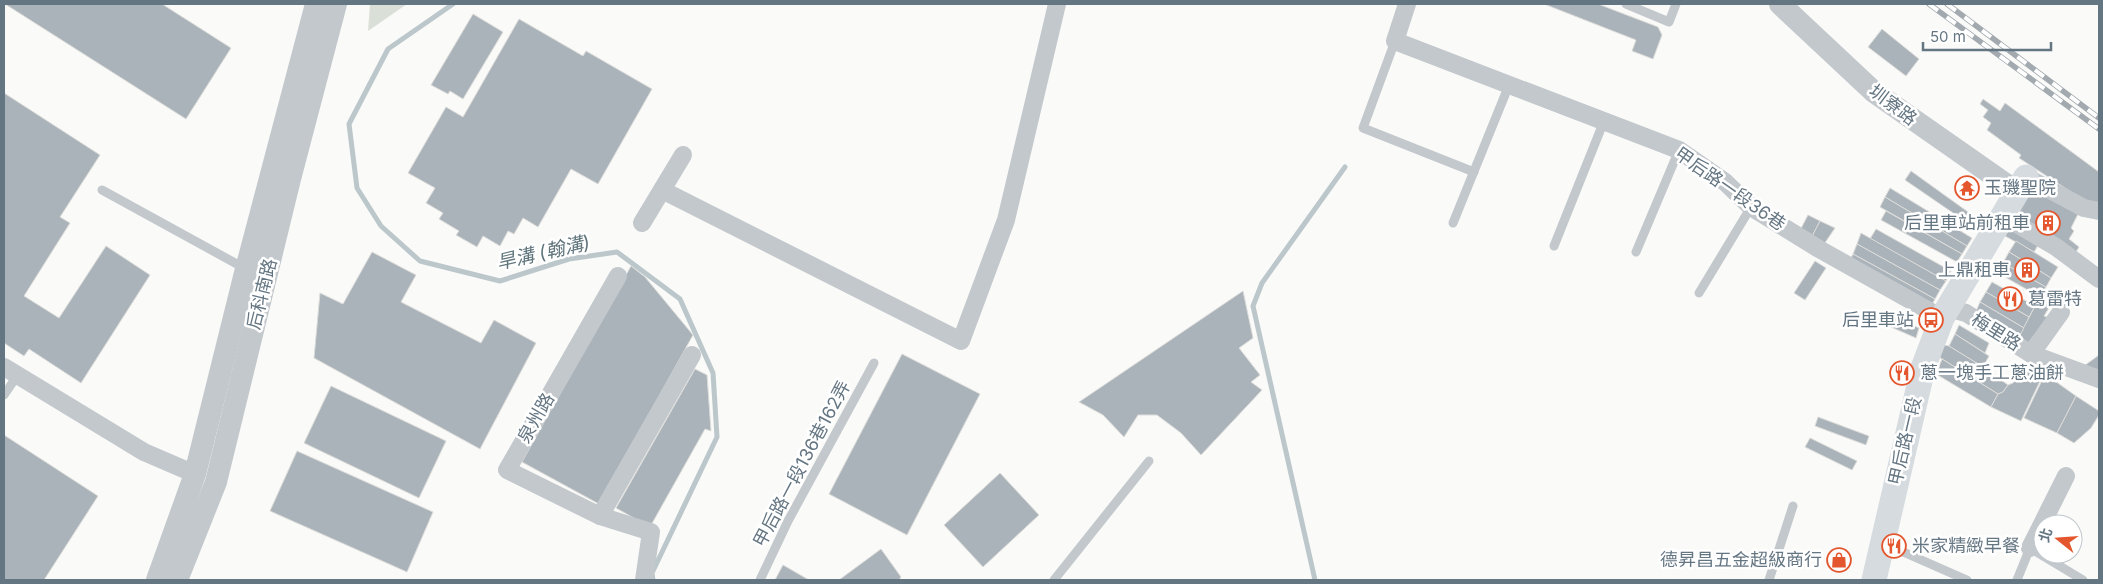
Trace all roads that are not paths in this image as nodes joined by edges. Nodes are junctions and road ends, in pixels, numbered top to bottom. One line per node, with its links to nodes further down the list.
1 (316, 4): 24 (street, 后科南路)
2 (336, 4): 39 (street, 后科南路)
3 (1056, 4): 16 (street)
4 (1408, 4): 8 (street)
5 (1626, 4): 6 (lane)
6 (1676, 4)
7 (1780, 4): 14 (street, 圳寮路)
8 (1395, 42): 9 (street, 甲后路一段36巷); 13 (lane)
9 (1509, 85): 10 (street, 甲后路一段36巷); 13 (lane)
10 (1604, 121): 11 (street, 甲后路一段36巷); 22 (lane)
11 (1678, 150): 17 (street, 甲后路一段36巷); 23 (lane)
12 (683, 155): 16 (street)
13 (1474, 172): 21 (lane)
14 (2022, 185): 18 (street); 19 (main road, 甲后路一段)
15 (102, 190): 24 (lane)
16 (662, 190): 20 (street)
17 (1751, 207): 27 (lane); 29 (street, 甲后路一段36巷)
18 (2099, 211)
19 (2003, 216): 26 (street); 29 (main road, 甲后路一段)
20 (642, 223)
21 (1453, 223)
22 (1554, 246)
23 (1636, 252)
24 (246, 270): 37 (street, 后科南路)
25 (618, 276): 41 (street, 泉州路)
26 (2099, 279)
27 (1699, 293)
28 (2061, 312): 30 (street)
29 (1945, 313): 30 (street, 梅里路); 42 (main road, 甲后路一段)
30 (2032, 354): 34 (street, 梅里路)
31 (692, 355): 41 (street)
32 (874, 363): 47 (lane, 甲后路一段136巷162弄)
33 (10, 372): 35 (lane); 37 (street)
34 (2099, 379)
35 (4, 395)
36 (1149, 461): 48 (lane)
37 (195, 474): 39 (street); 44 (street, 后科南路)
38 (2066, 476): 43 (street)
39 (216, 482): 45 (street, 后科南路)
40 (1794, 506): 49 (lane)
41 (600, 516): 46 (street, 泉州路)
42 (1882, 543): 50 (main road, 甲后路一段); 51 (lane)
43 (2030, 548): 52 (lane); 53 (lane)
44 (157, 580)
45 (177, 580)
46 (644, 580)
47 (760, 580)
48 (1054, 580)
49 (1769, 580)
50 (1874, 580)
51 (1967, 580)
52 (2017, 580)
53 (2083, 580)

